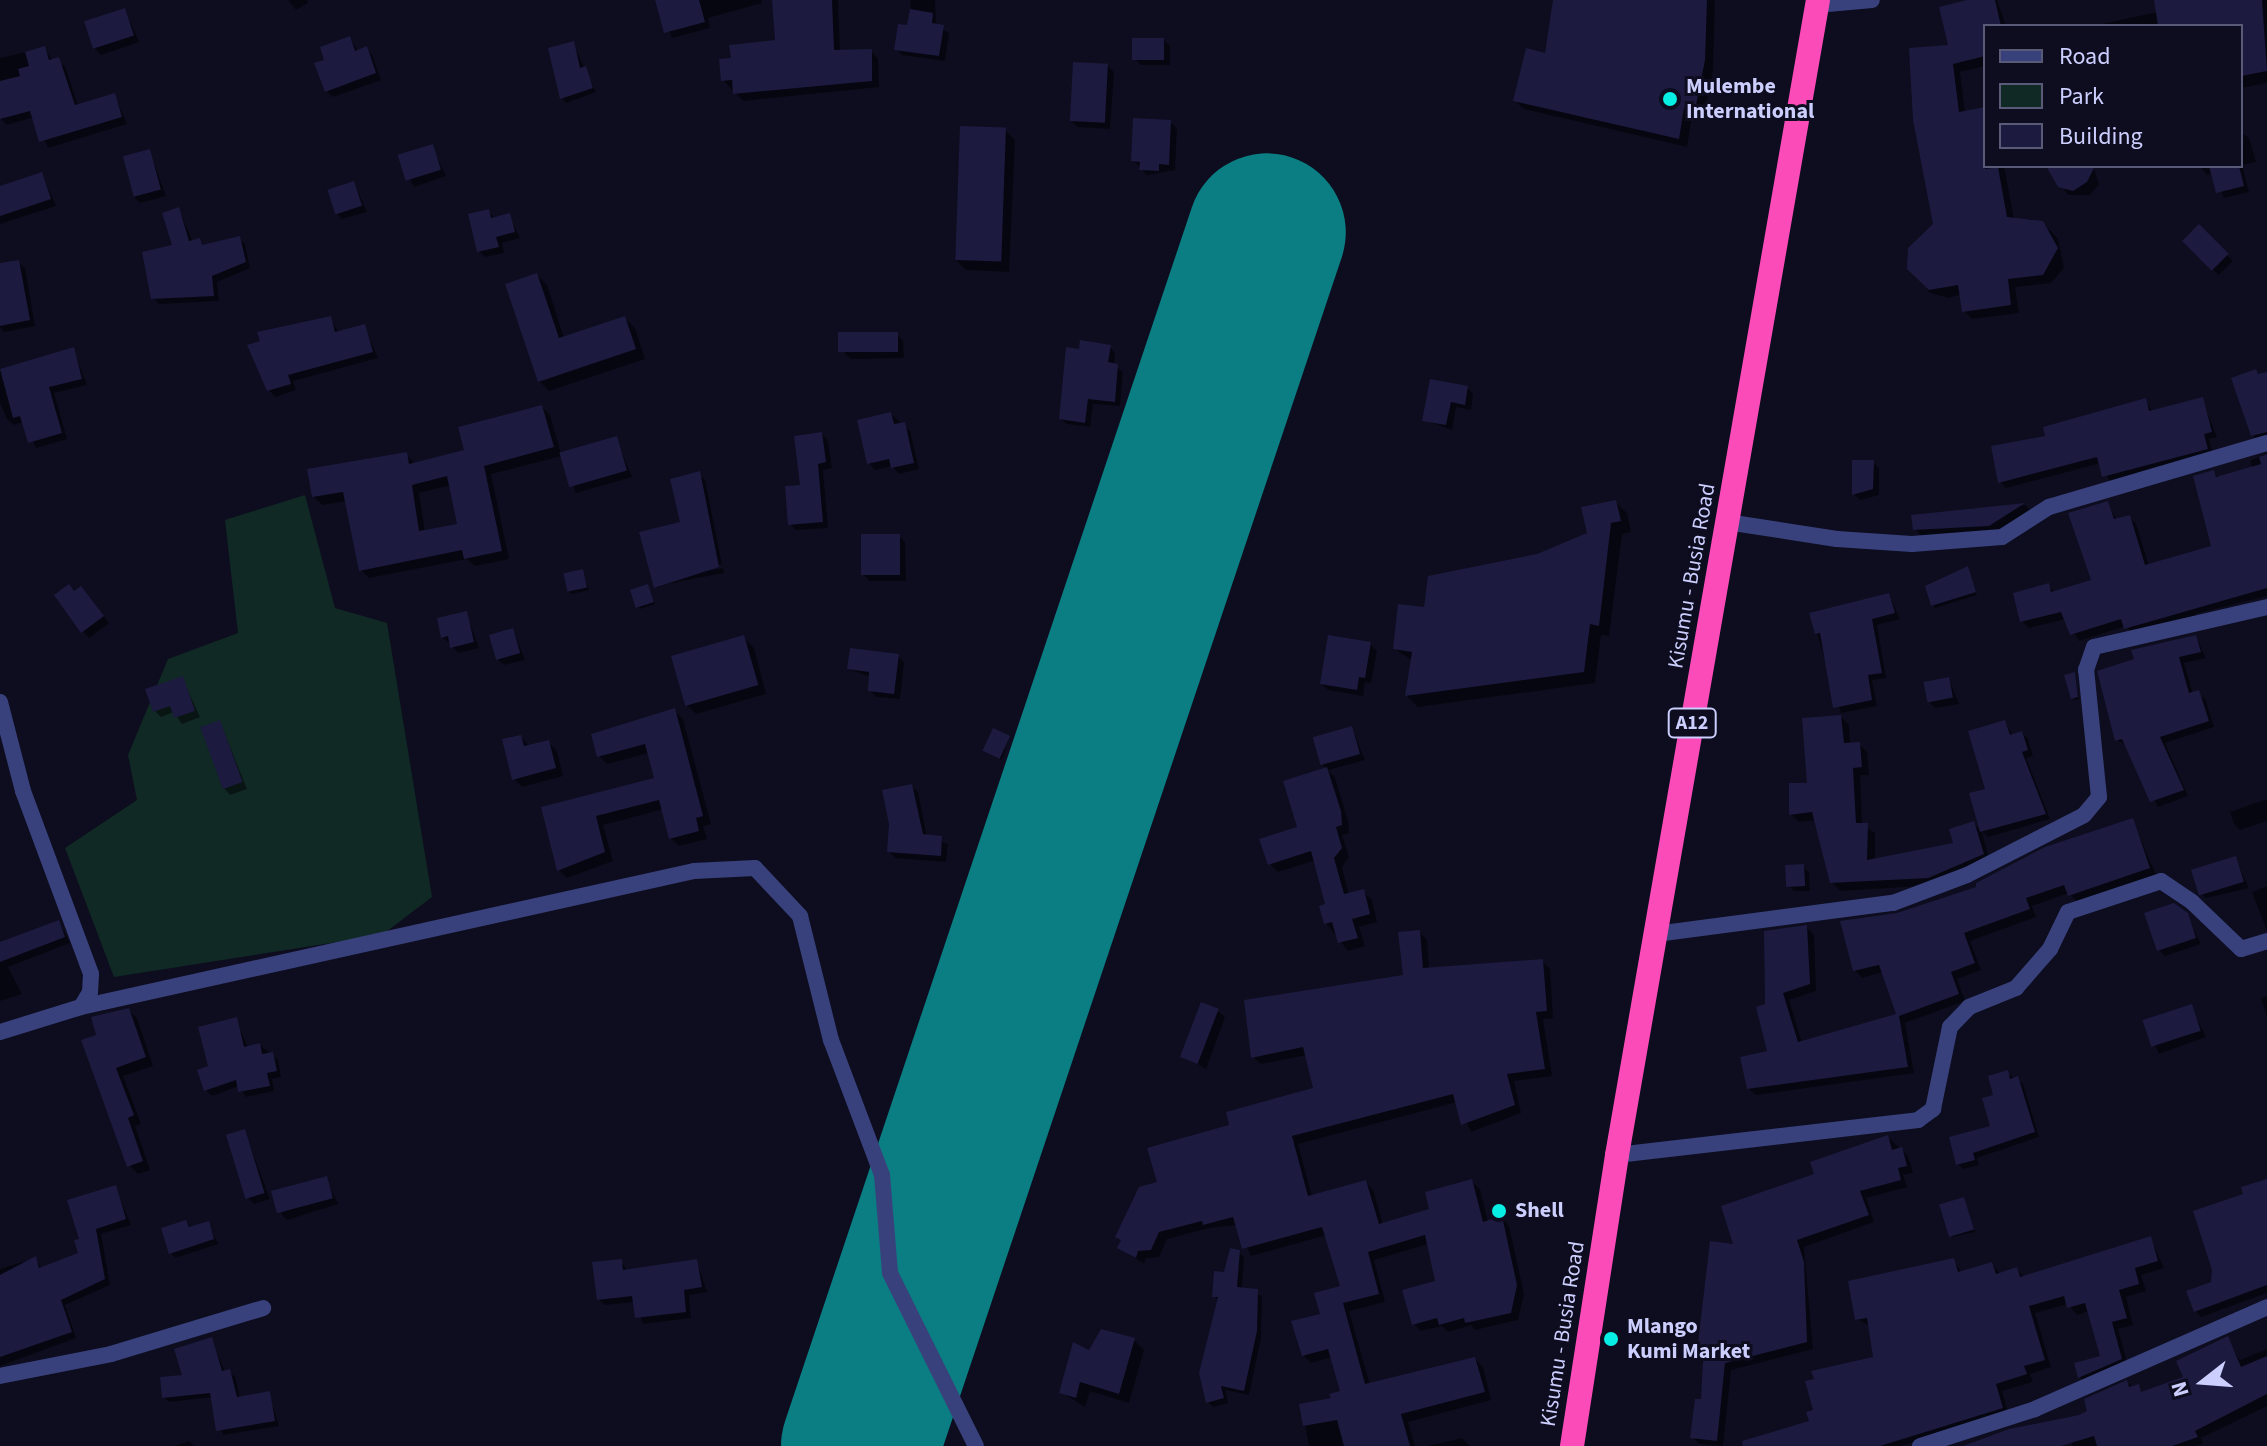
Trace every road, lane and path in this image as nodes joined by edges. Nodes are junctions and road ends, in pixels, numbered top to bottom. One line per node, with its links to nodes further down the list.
1 (1872, 0): 2 (street)
2 (1818, 3): 4 (highway, Kisumu - Busia Road / A12)
3 (2267, 443): 4 (street)
4 (1727, 522): 7 (highway, Kisumu - Busia Road / A12)
5 (2267, 607): 7 (street)
6 (0, 702): 9 (street)
7 (1656, 934): 11 (highway, Kisumu - Busia Road / A12)
8 (2267, 941): 11 (street)
9 (81, 1007): 10 (street); 15 (street)
10 (0, 1032)
11 (1617, 1155): 16 (highway, Kisumu - Busia Road / A12)
12 (2267, 1307): 17 (street)
13 (263, 1308): 14 (street)
14 (0, 1376)
15 (976, 1446)
16 (1572, 1446)
17 (1920, 1446)

